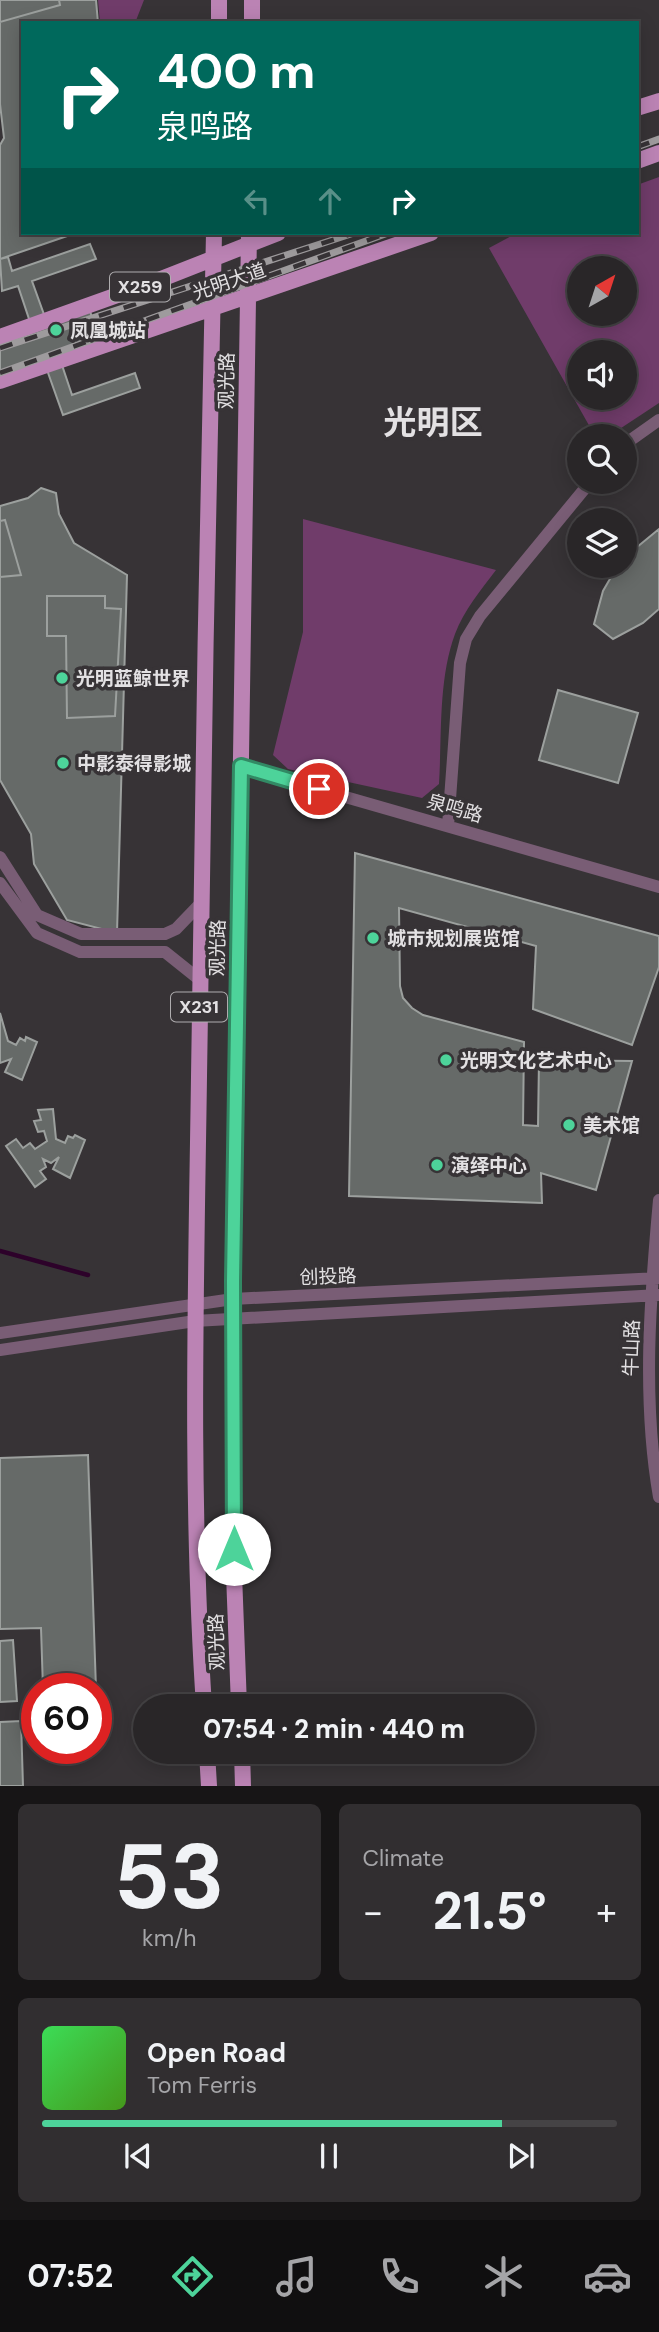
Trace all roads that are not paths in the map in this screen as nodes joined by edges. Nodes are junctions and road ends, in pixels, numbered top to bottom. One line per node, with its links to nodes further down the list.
1 (219, 0): 3 (main road)
2 (252, 0): 4 (main road)
3 (219, 21)
4 (252, 21)
5 (659, 101): 6 (main road)
6 (639, 107)
7 (659, 153): 8 (main road)
8 (639, 160)
9 (215, 235): 13 (main road)
10 (268, 235): 12 (main road, 光明大道 / X259)
11 (425, 235): 14 (main road, 光明大道 / X259)
12 (249, 239): 13 (main road, 光明大道 / X259); 14 (main road, 观光路 / X231)
13 (214, 258): 15 (main road, X231); 16 (main road, 光明大道 / X259)
14 (248, 296): 15 (main road, 光明大道 / X259); 21 (main road, 观光路 / X231)
15 (213, 308): 17 (main road, 光明大道 / X259); 26 (main road, 观光路 / X231)
16 (0, 337)
17 (0, 381)
18 (659, 420): 19 (street)
19 (637, 436)
20 (580, 494): 22 (street)
21 (241, 766): 22 (street, 泉鸣路); 31 (main road, 观光路 / X231)
22 (449, 826): 25 (street, 泉鸣路)
23 (0, 857): 26 (street)
24 (0, 883): 27 (street)
25 (659, 887)
26 (201, 903): 27 (main road, 观光路 / X231)
27 (200, 980): 32 (main road, 观光路 / X231)
28 (659, 1200): 29 (street, 牛山路)
29 (655, 1279): 30 (street, 牛山路); 31 (street, 创投路)
30 (655, 1295): 33 (street, 创投路); 37 (street, 牛山路)
31 (233, 1299): 32 (street, 创投路); 33 (main road, 观光路 / X231)
32 (195, 1303): 34 (main road, 观光路 / X231); 35 (street, 创投路)
33 (233, 1319): 34 (street, 创投路); 39 (main road, 观光路 / X231)
34 (195, 1321): 36 (street, 创投路); 38 (main road, 观光路 / X231)
35 (0, 1333)
36 (0, 1350)
37 (659, 1497)
38 (203, 1694)
39 (239, 1694)
40 (208, 1764): 42 (main road)
41 (242, 1764): 43 (main road)
42 (209, 1786)
43 (243, 1786)

